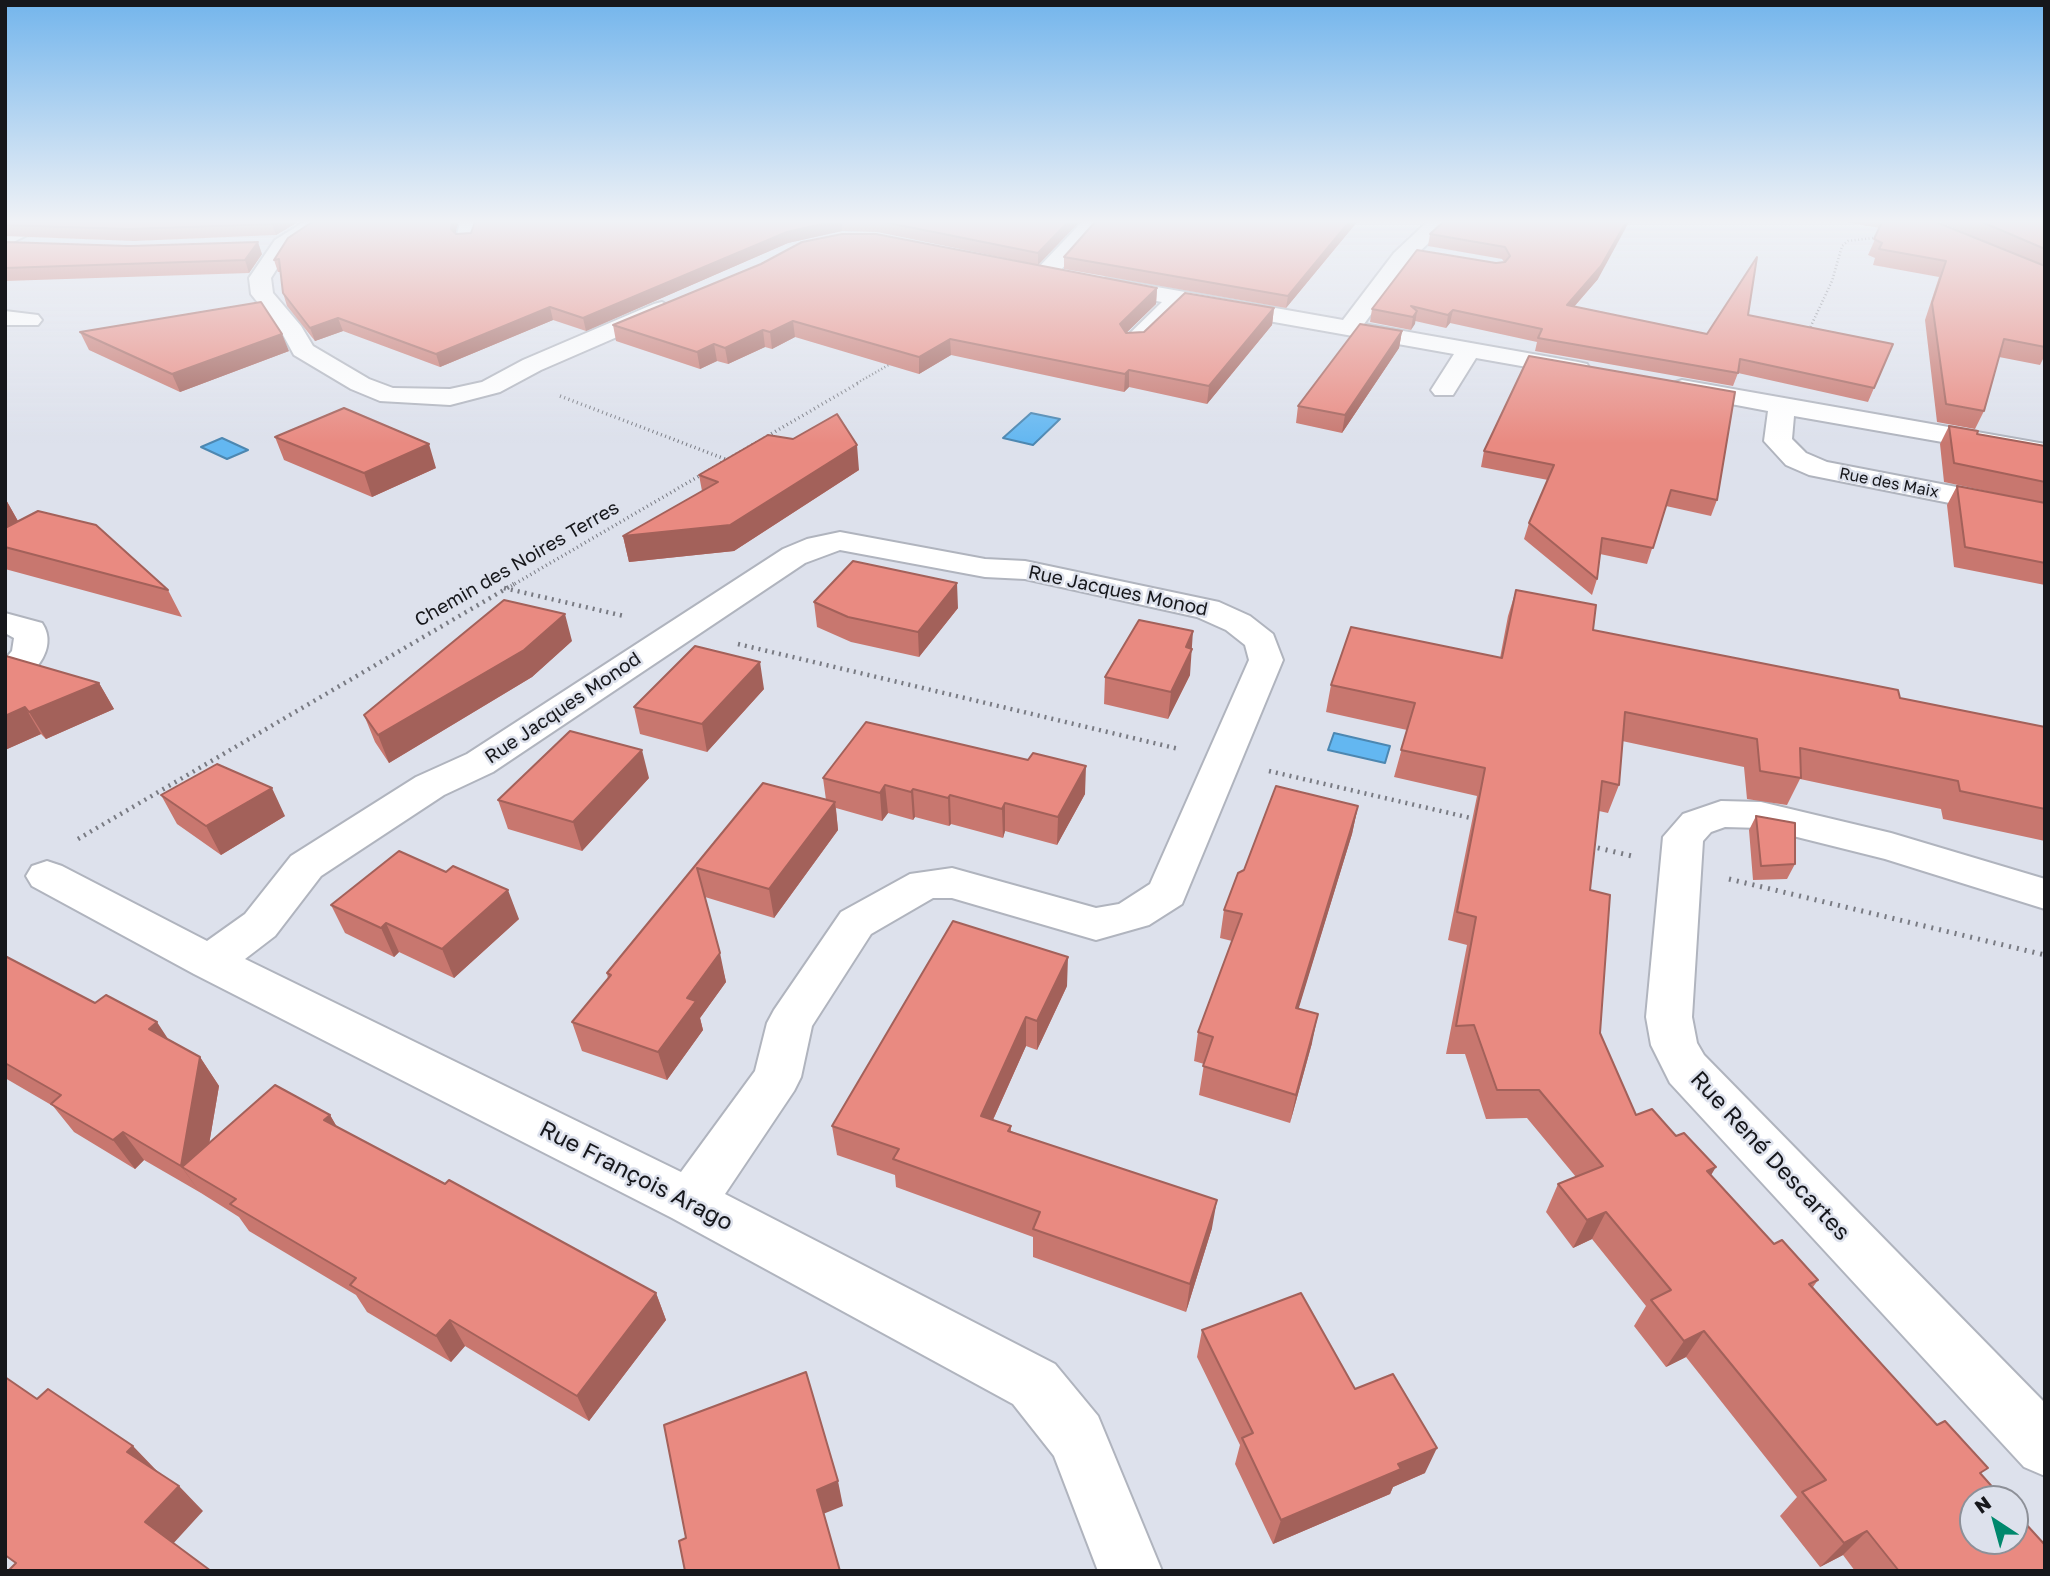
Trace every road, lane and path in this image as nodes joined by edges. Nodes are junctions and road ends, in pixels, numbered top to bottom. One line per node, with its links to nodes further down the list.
1 (263, 296): 14 (street)
2 (1160, 296): 5 (street)
3 (1372, 296): 9 (street)
4 (1825, 296): 17 (path)
5 (1178, 299): 9 (street); 10 (street)
6 (684, 302): 14 (street)
7 (5, 318): 8 (street)
8 (30, 320)
9 (1349, 328): 11 (street)
10 (1133, 342)
11 (1469, 350): 13 (street); 16 (street)
12 (903, 356): 19 (path, Chemin des Noires Terres)
13 (1602, 374)
14 (510, 377): 19 (path)
15 (1656, 383): 17 (street)
16 (1444, 390)
17 (1782, 405): 18 (street); 20 (street, Rue des Maix)
18 (2045, 452)
19 (725, 459): 21 (path, Chemin des Noires Terres)
20 (2045, 513)
21 (504, 588): 23 (path); 28 (path, Chemin des Noires Terres)
22 (5, 623): 24 (street)
23 (681, 630): 25 (path); 25 (street, Rue Jacques Monod); 32 (street, Rue Jacques Monod)
24 (5, 677)
25 (1223, 760): 26 (path); 33 (street, Rue Jacques Monod)
26 (1489, 822)
27 (1581, 844): 29 (path)
28 (57, 861): 32 (street, Rue François Arago)
29 (1680, 867): 30 (street, Rue René Descartes); 31 (path); 34 (street, Rue René Descartes)
30 (2045, 894)
31 (2045, 956)
32 (210, 962): 33 (street, Rue François Arago)
33 (690, 1202): 35 (street, Rue François Arago)
34 (2045, 1446)
35 (1130, 1571)

